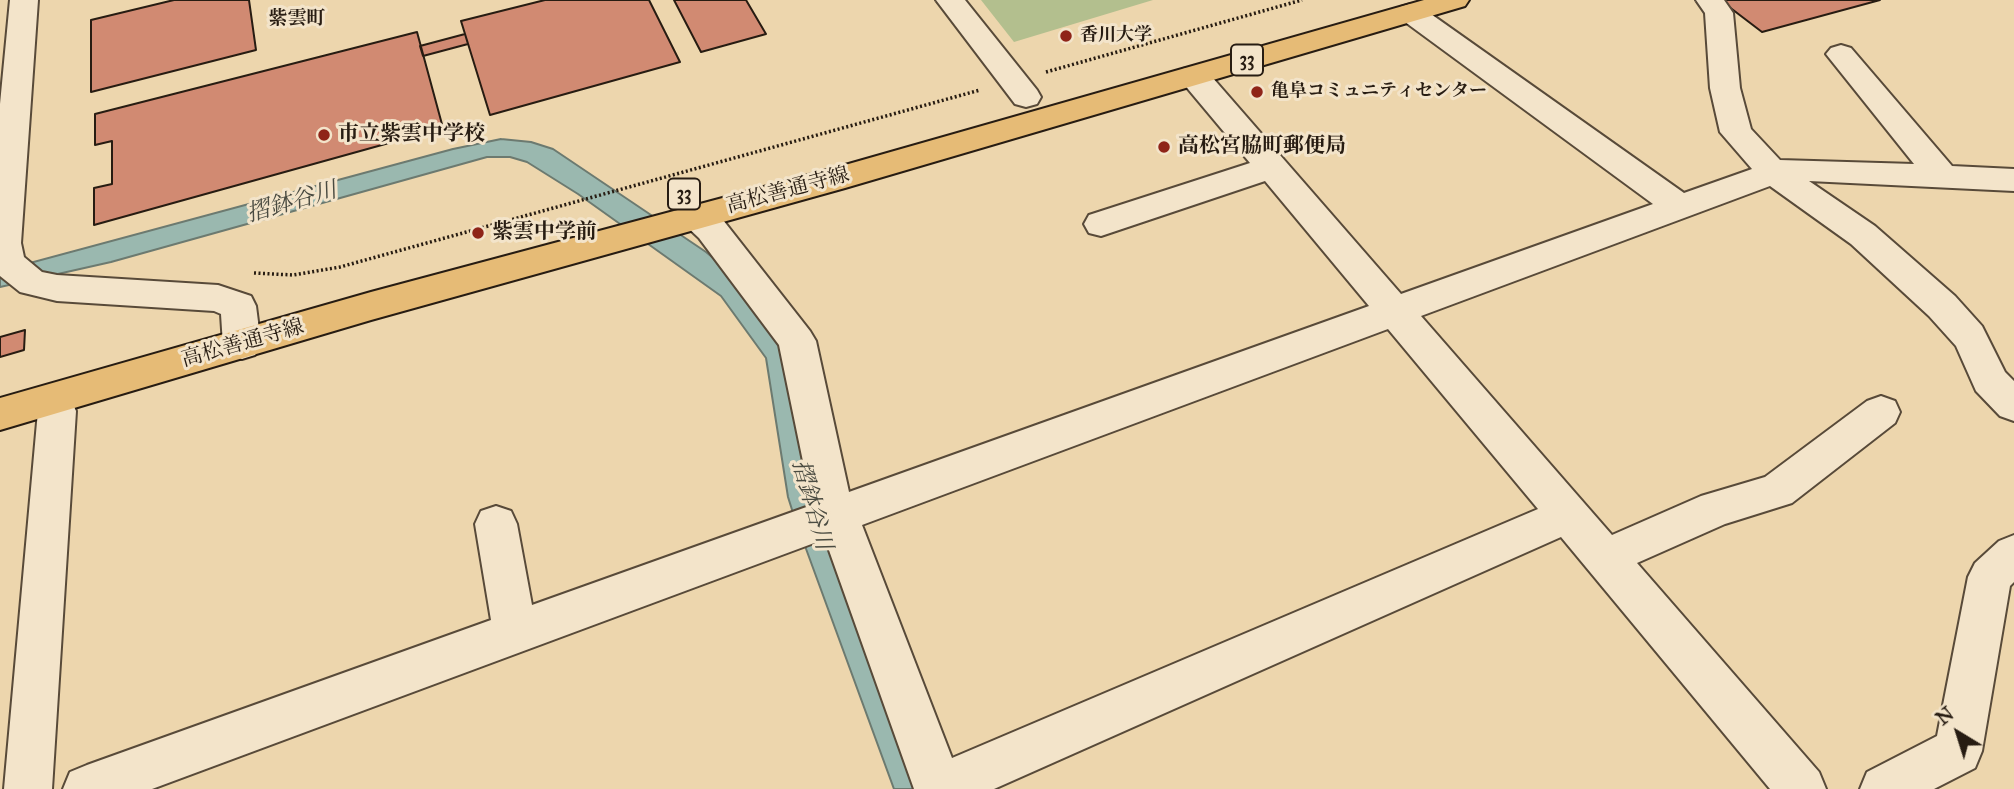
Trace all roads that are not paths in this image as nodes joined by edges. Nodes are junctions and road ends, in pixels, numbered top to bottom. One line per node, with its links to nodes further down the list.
1 (24, 0): 8 (street)
2 (950, 0): 10 (street)
3 (1368, 0): 10 (main road, 高松善通寺線 / 33)
4 (1455, 0): 6 (main road, 高松善通寺線 / 33)
5 (1710, 0): 12 (street)
6 (1411, 13): 9 (main road, 高松善通寺線 / 33); 16 (street)
7 (1841, 54): 13 (street)
8 (10, 55): 15 (street)
9 (1194, 76): 11 (street); 17 (main road, 高松善通寺線 / 33)
10 (1019, 89): 20 (main road, 高松善通寺線 / 33)
11 (1273, 166): 18 (street); 19 (street)
12 (1774, 173): 13 (street); 16 (street); 22 (street)
13 (1943, 177): 14 (street)
14 (2014, 180)
15 (4, 189): 20 (street)
16 (1681, 208): 19 (street)
17 (696, 216): 20 (main road, 高松善通寺線 / 33); 27 (street)
18 (1101, 223)
19 (1396, 310): 26 (street); 27 (street)
20 (240, 333): 21 (main road, 高松善通寺線 / 33); 25 (main road, 高松善通寺線 / 33)
21 (0, 390)
22 (2014, 405)
23 (57, 411): 33 (street)
24 (1881, 412): 30 (street)
25 (0, 414)
26 (1570, 514): 30 (street); 35 (street)
27 (818, 521): 31 (street); 35 (street)
28 (496, 524): 31 (street)
29 (2014, 554): 36 (street)
30 (1606, 557): 32 (street)
31 (515, 631): 34 (street)
32 (1799, 788)
33 (28, 789)
34 (87, 789)
35 (939, 789)
36 (1884, 789)

